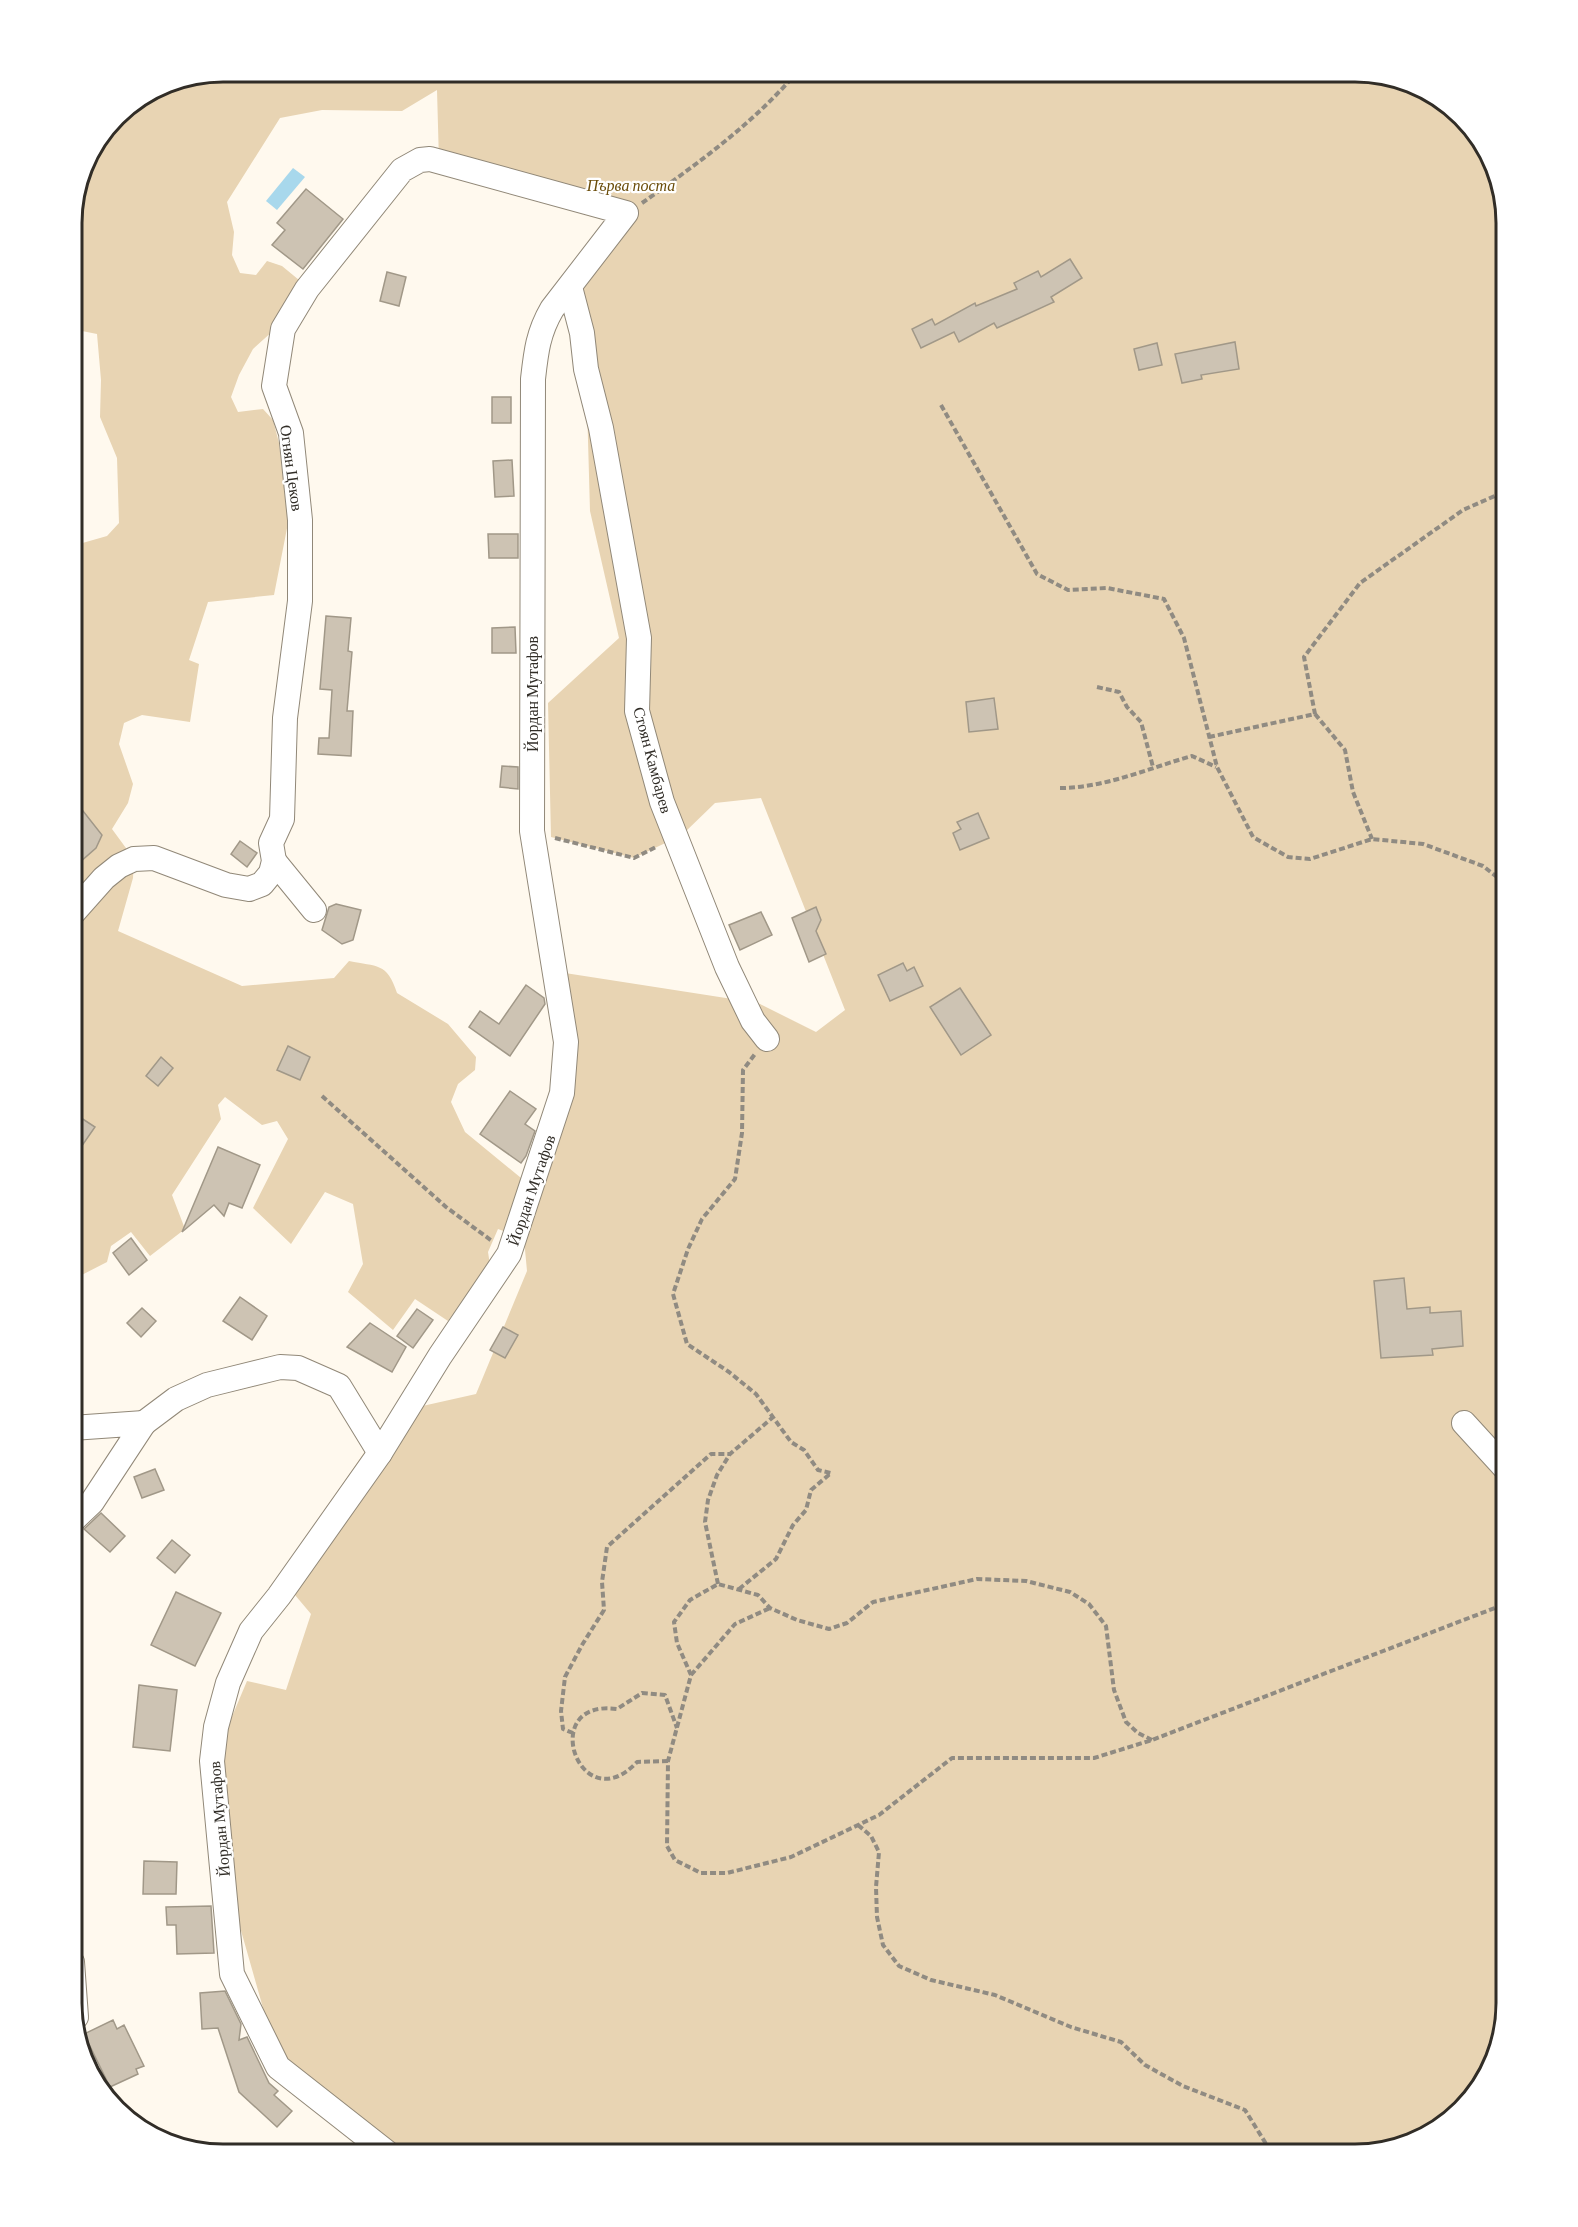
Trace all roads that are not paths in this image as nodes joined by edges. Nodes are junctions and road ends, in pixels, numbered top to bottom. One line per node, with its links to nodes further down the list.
1 (626, 213): 2 (street, Йордан Мутафов); 3 (street, Огнян Цеков)
2 (570, 287): 6 (street, Стоян Камбарев); 10 (street, Йордан Мутафов)
3 (274, 861): 4 (street); 5 (street)
4 (83, 903)
5 (314, 910)
6 (767, 1040)
7 (144, 1422): 9 (street); 10 (street); 12 (street)
8 (1464, 1423): 11 (street)
9 (82, 1427)
10 (380, 1453): 13 (street, Йордан Мутафов)
11 (1496, 1458)
12 (82, 1511)
13 (376, 2144)

